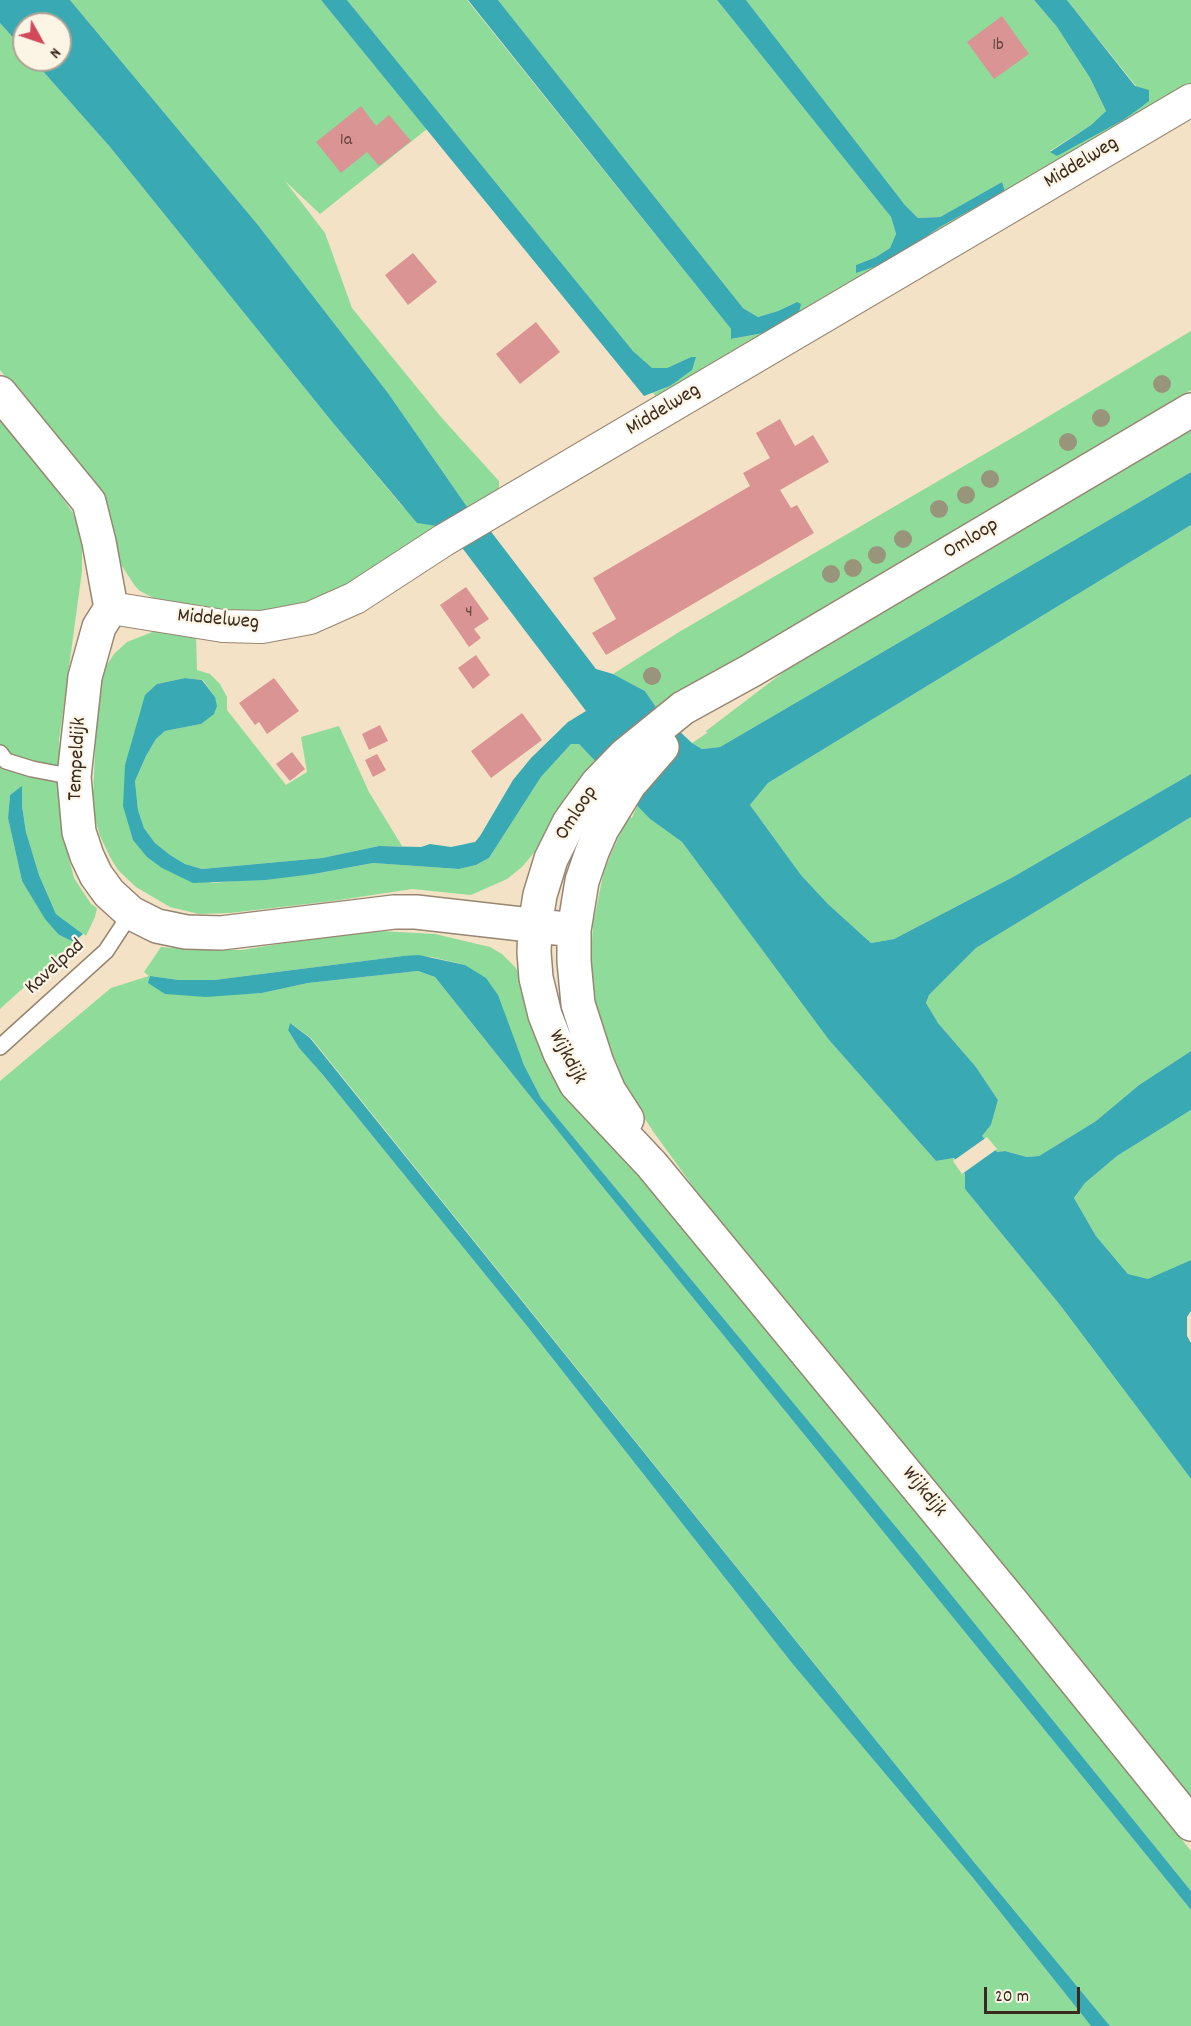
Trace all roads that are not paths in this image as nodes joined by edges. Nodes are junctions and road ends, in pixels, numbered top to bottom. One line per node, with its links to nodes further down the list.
1 (1191, 100): 4 (street, Middelweg)
2 (0, 393): 4 (street)
3 (1191, 410): 7 (street, Omloop)
4 (111, 608): 6 (street, Tempeldijk)
5 (0, 753): 6 (lane)
6 (74, 777): 8 (street, Tempeldijk)
7 (606, 795): 9 (street, Omloop); 10 (street, Omloop)
8 (131, 913): 9 (street, Tempeldijk); 11 (lane, Kavelpad)
9 (535, 926): 10 (street, Tempeldijk); 12 (street, Wijkdijk)
10 (574, 930): 12 (street, Wijkdijk)
11 (0, 1047)
12 (652, 1165): 13 (street, Wijkdijk)
13 (1191, 1824)

